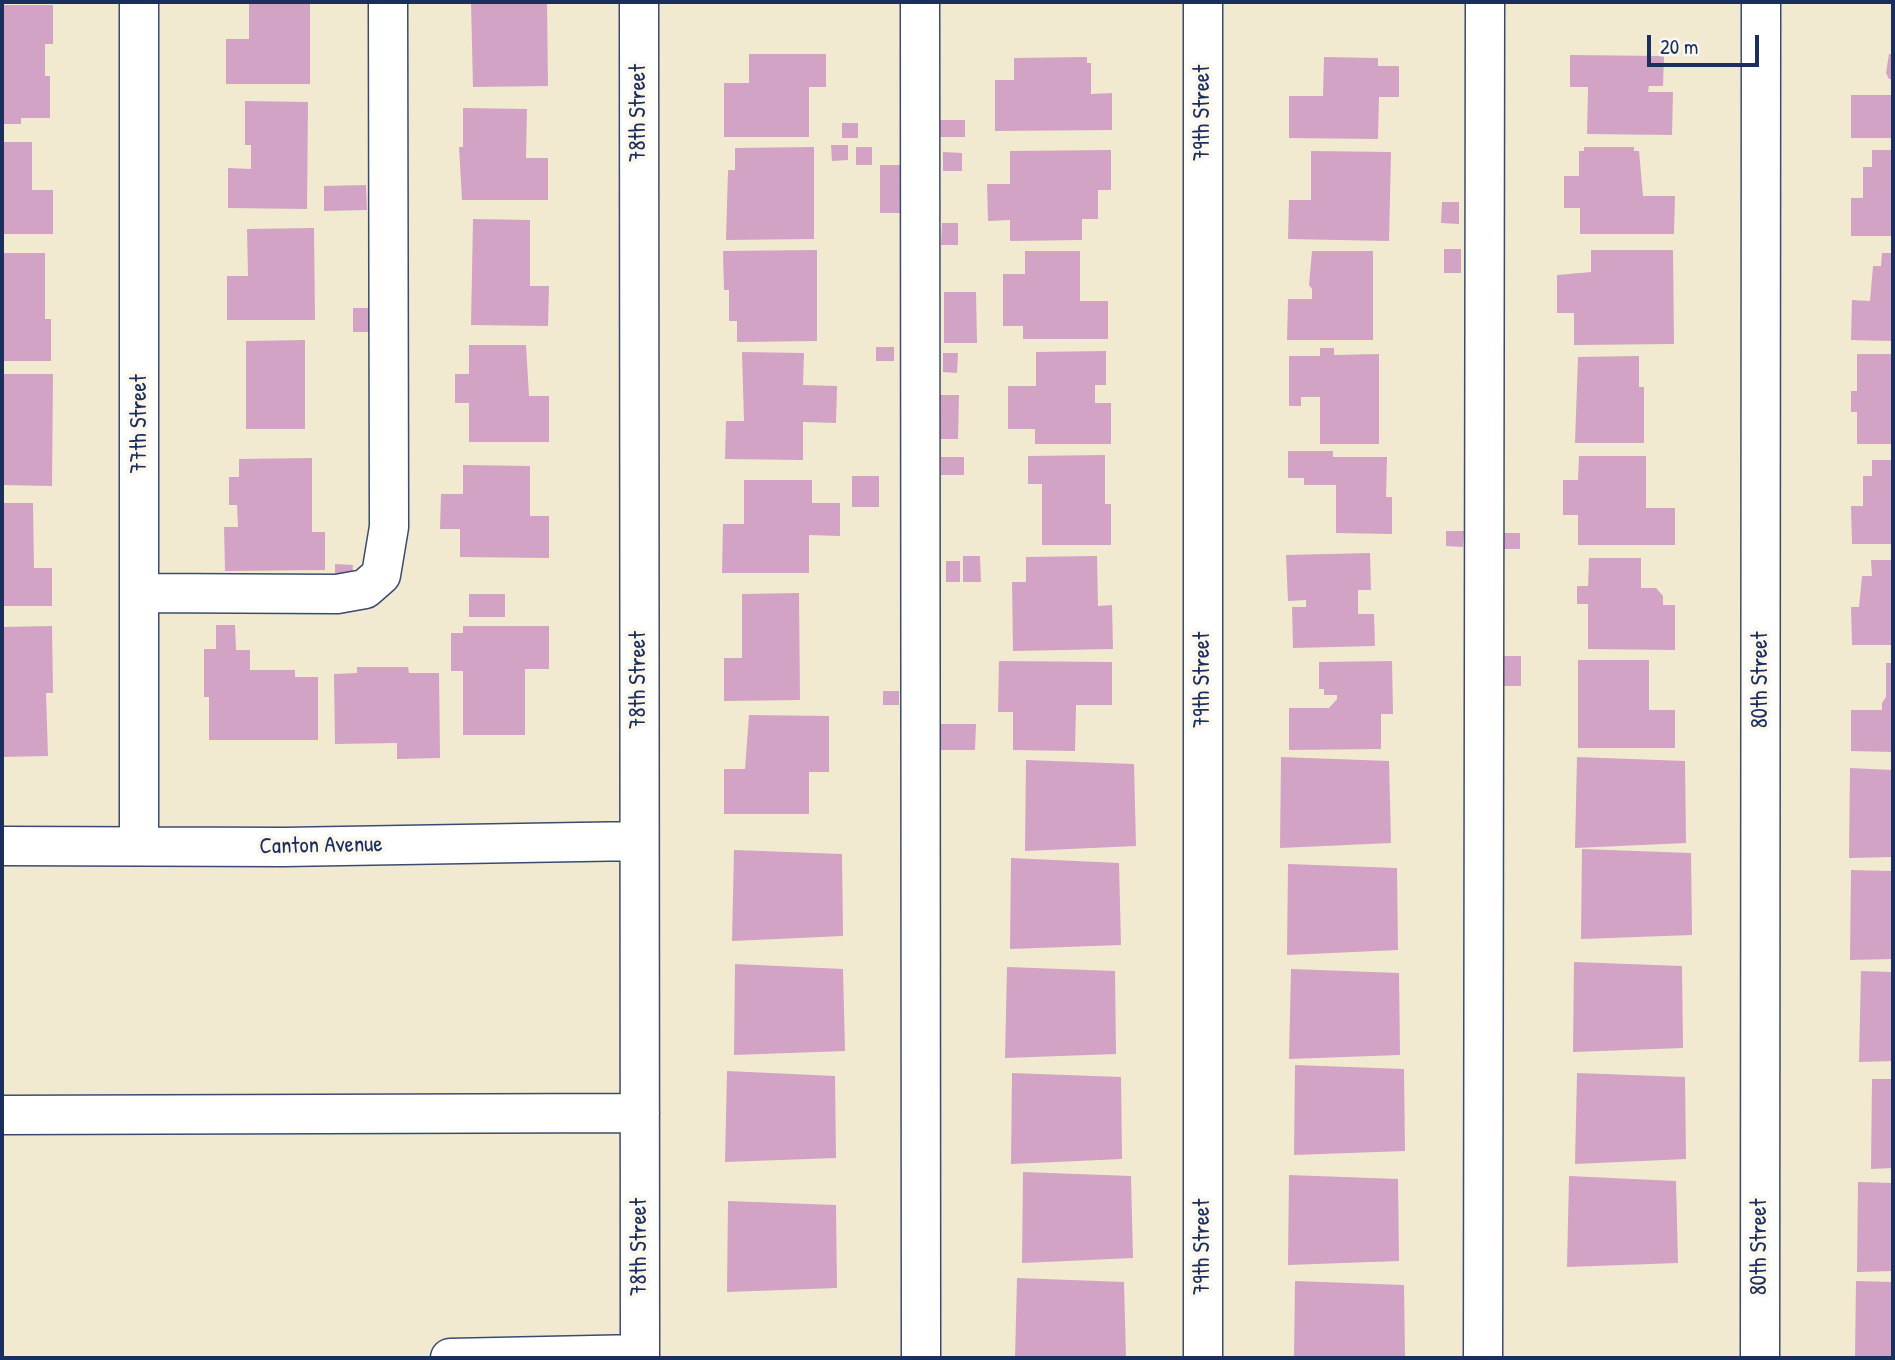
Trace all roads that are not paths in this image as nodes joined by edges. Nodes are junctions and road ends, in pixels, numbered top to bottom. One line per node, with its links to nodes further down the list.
1 (139, 2): 8 (street, 77th Street)
2 (388, 2): 8 (street)
3 (639, 2): 9 (street, 78th Street)
4 (920, 2): 16 (street)
5 (1203, 2): 17 (street, 79th Street)
6 (1485, 2): 18 (street)
7 (1761, 2): 19 (street, 80th Street)
8 (140, 593): 11 (street, 77th Street)
9 (639, 841): 11 (street, Canton Avenue); 12 (street, 78th Street)
10 (2, 846): 11 (street, Canton Avenue)
11 (139, 846)
12 (640, 1113): 13 (street); 14 (street, 78th Street)
13 (2, 1115)
14 (640, 1356): 15 (street)
15 (450, 1358)
16 (921, 1358)
17 (1203, 1358)
18 (1483, 1358)
19 (1760, 1358)

